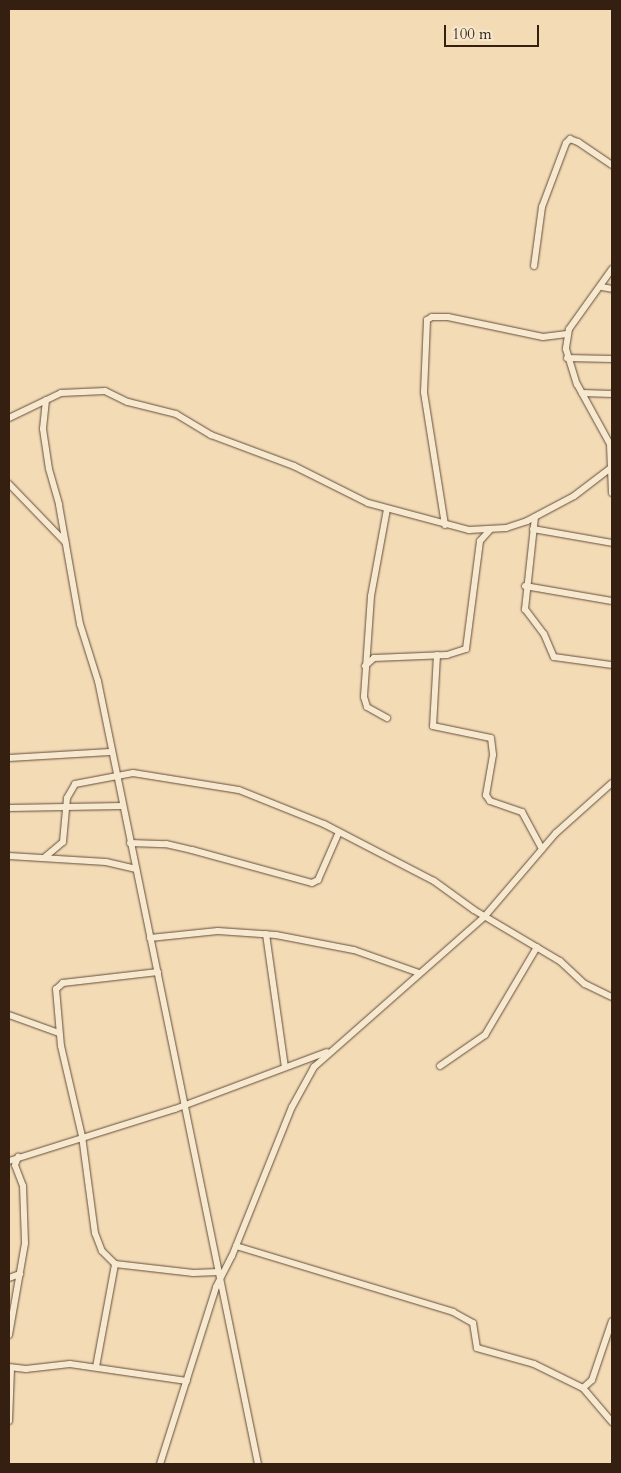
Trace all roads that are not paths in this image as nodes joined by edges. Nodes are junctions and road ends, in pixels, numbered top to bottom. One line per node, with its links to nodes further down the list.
1 (612, 165): 2 (street)
2 (534, 266)
3 (612, 269): 4 (street)
4 (602, 287): 5 (street); 6 (street)
5 (612, 289)
6 (568, 334): 7 (street); 18 (street)
7 (567, 358): 8 (street); 9 (street)
8 (612, 359)
9 (582, 393): 10 (street); 13 (street)
10 (612, 394)
11 (46, 400): 12 (street); 16 (street); 21 (street)
12 (9, 418)
13 (612, 467): 15 (street); 17 (street)
14 (9, 484): 21 (street)
15 (612, 493)
16 (387, 509): 18 (street); 27 (street)
17 (535, 517): 19 (street); 20 (street)
18 (446, 525): 20 (street)
19 (533, 529): 22 (street); 23 (street)
20 (490, 530): 25 (street)
21 (65, 543): 29 (street)
22 (612, 543)
23 (525, 586): 24 (street); 26 (street)
24 (612, 601)
25 (438, 655): 27 (street); 38 (street)
26 (612, 665)
27 (365, 666): 28 (street)
28 (387, 718)
29 (110, 752): 30 (street); 31 (street)
30 (9, 758)
31 (116, 778): 33 (street); 34 (street); 36 (street)
32 (612, 783): 38 (street)
33 (122, 806): 34 (street); 37 (street)
34 (66, 807): 35 (street); 40 (street)
35 (9, 808)
36 (340, 832): 37 (street); 42 (street)
37 (130, 843): 41 (street)
38 (542, 849): 42 (street)
39 (9, 856): 40 (street)
40 (45, 857): 41 (street)
41 (136, 869): 44 (street)
42 (484, 916): 45 (street); 47 (street)
43 (266, 934): 44 (street); 47 (street); 53 (street)
44 (150, 938): 46 (street)
45 (537, 947): 48 (street); 52 (street)
46 (158, 972): 50 (street); 54 (street)
47 (419, 973): 51 (street)
48 (612, 997)
49 (9, 1015): 50 (street)
50 (59, 1033): 55 (street)
51 (333, 1049): 53 (street); 58 (street)
52 (440, 1066)
53 (285, 1067): 54 (street)
54 (187, 1104): 55 (street); 61 (street)
55 (82, 1136): 56 (street); 59 (street)
56 (18, 1157): 57 (street); 60 (street)
57 (9, 1161)
58 (236, 1246): 61 (street); 68 (street)
59 (115, 1264): 61 (street); 65 (street)
60 (20, 1274): 62 (street); 64 (street)
61 (220, 1275): 67 (street); 72 (street)
62 (9, 1278)
63 (612, 1321): 68 (street)
64 (9, 1335)
65 (96, 1367): 66 (street); 67 (street)
66 (10, 1368): 69 (street)
67 (187, 1381): 71 (street)
68 (584, 1388): 70 (street)
69 (9, 1421)
70 (612, 1422)
71 (160, 1464)
72 (258, 1464)

